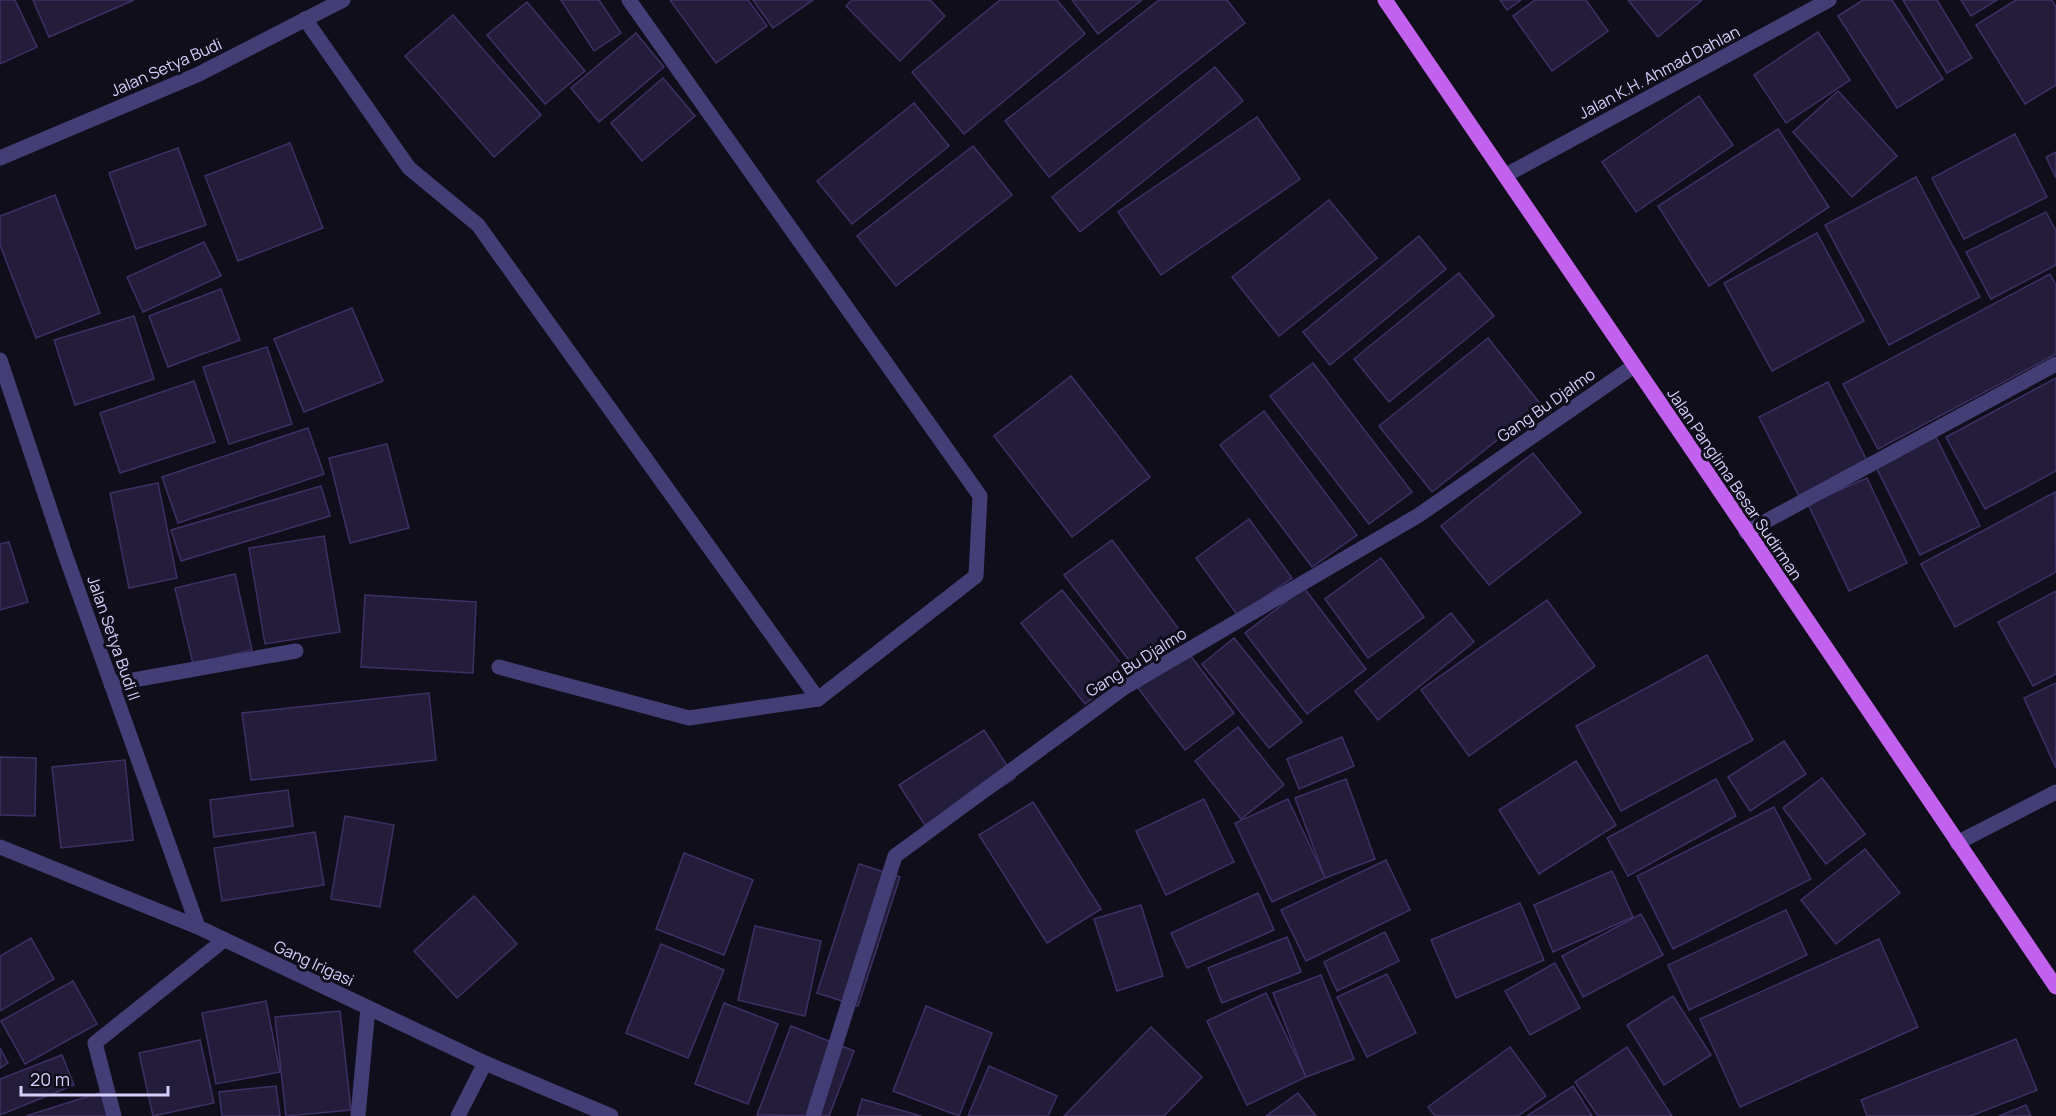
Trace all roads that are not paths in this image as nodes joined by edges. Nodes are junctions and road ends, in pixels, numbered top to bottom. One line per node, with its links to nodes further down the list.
1 (342, 0): 5 (street, Jalan Setya Budi)
2 (629, 0): 15 (street)
3 (1385, 0): 7 (main road, Jalan Panglima Besar Sudirman)
4 (1829, 0): 7 (street, Jalan K.H. Ahmad Dahlan)
5 (305, 19): 6 (street, Jalan Setya Budi); 15 (street)
6 (0, 158)
7 (1506, 175): 10 (main road, Jalan Panglima Besar Sudirman)
8 (0, 360): 14 (street, Jalan Setya Budi II)
9 (2056, 364): 11 (street)
10 (1634, 366): 11 (main road, Jalan Panglima Besar Sudirman); 28 (street, Gang Bu Djalmo)
11 (1746, 532): 17 (main road, Jalan Panglima Besar Sudirman)
12 (296, 651): 14 (street)
13 (499, 667): 15 (street)
14 (111, 684): 19 (street, Jalan Setya Budi II)
15 (818, 699)
16 (2056, 792): 17 (street)
17 (1957, 843): 21 (main road, Jalan Panglima Besar Sudirman)
18 (0, 847): 19 (street, Gang Irigasi)
19 (198, 927): 20 (street, Gang Irigasi)
20 (224, 940): 22 (street, Gang Irigasi); 24 (street)
21 (2056, 987)
22 (368, 1008): 23 (street, Gang Irigasi); 25 (street)
23 (485, 1063): 26 (street); 27 (street, Gang Irigasi)
24 (114, 1116)
25 (358, 1116)
26 (459, 1116)
27 (611, 1116)
28 (813, 1116)

